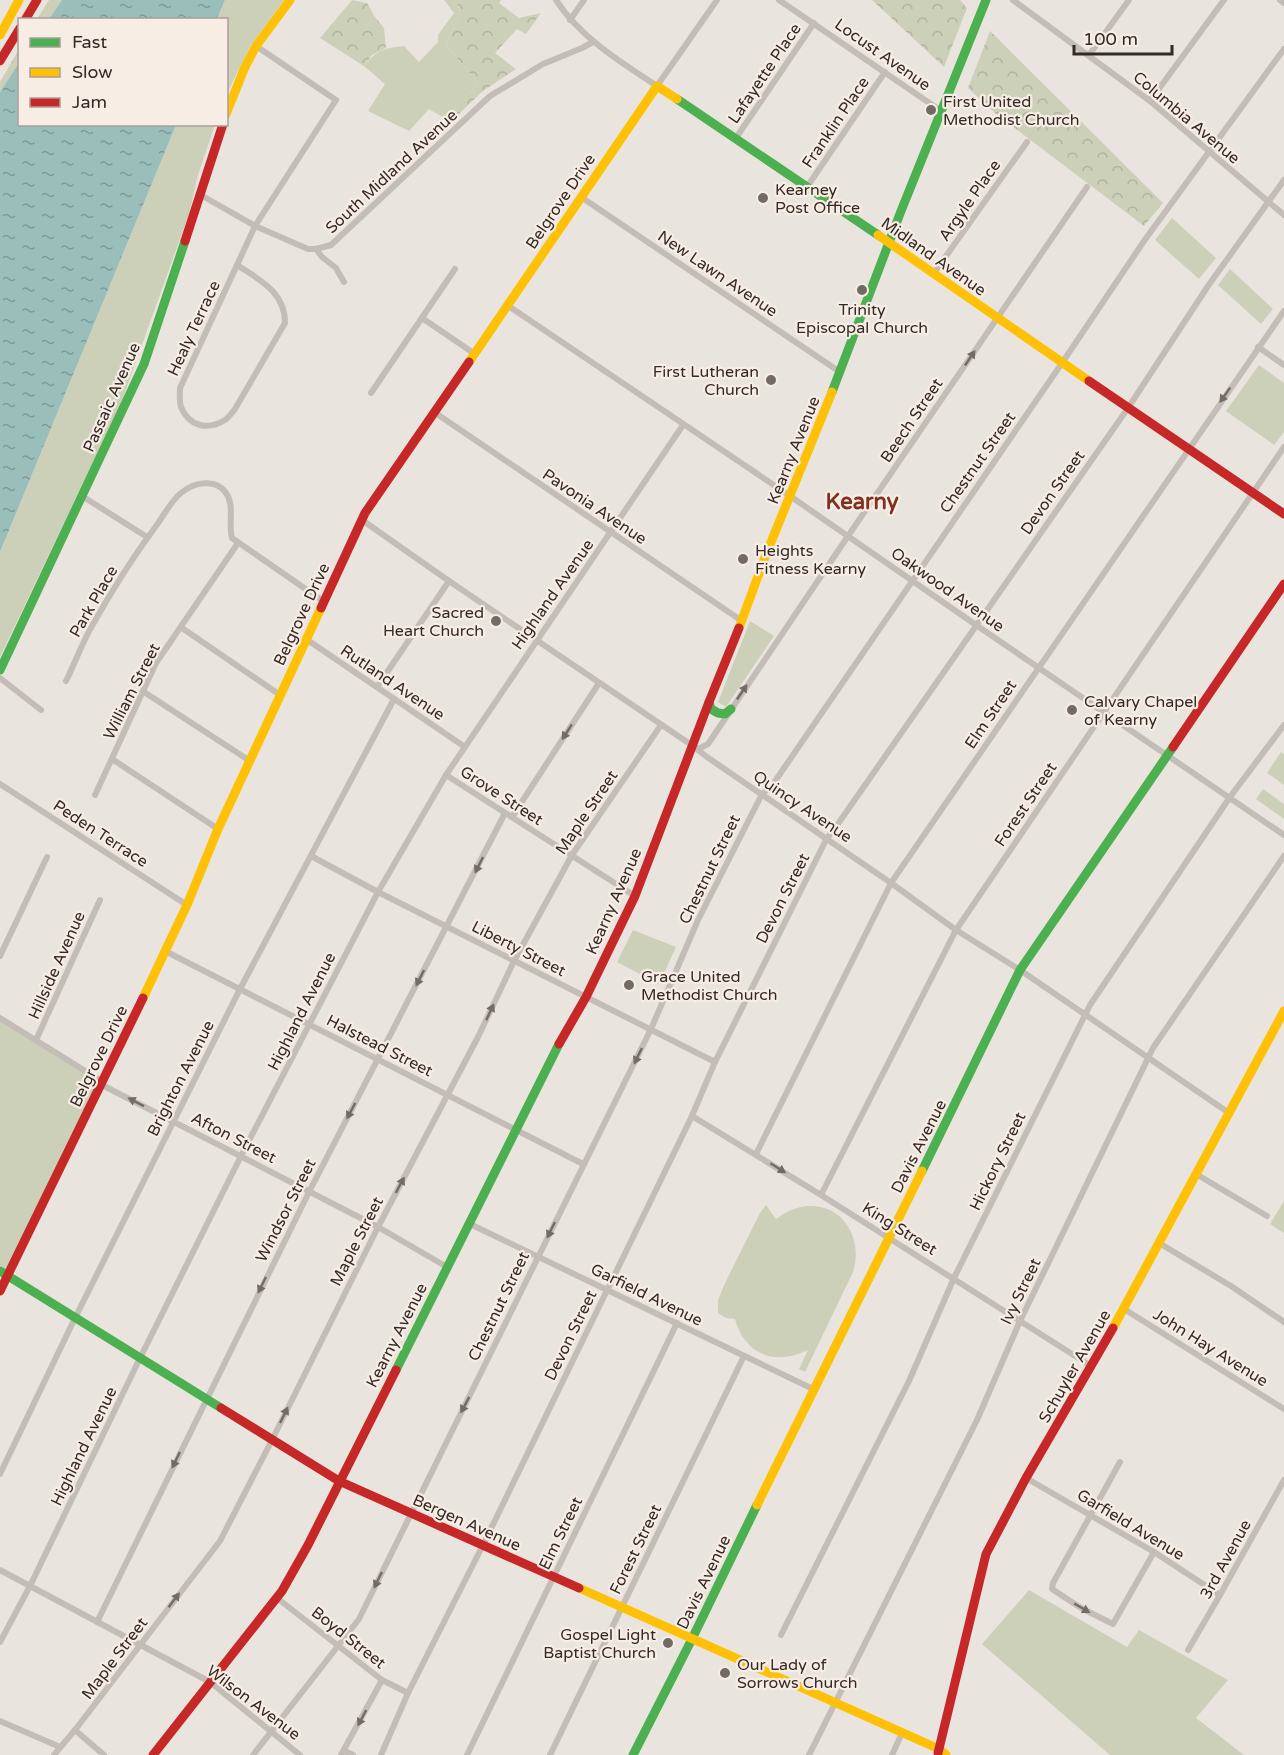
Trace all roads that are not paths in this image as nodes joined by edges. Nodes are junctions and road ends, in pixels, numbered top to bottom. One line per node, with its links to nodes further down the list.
1 (10, 0): 16 (main road)
2 (19, 0): 20 (main road)
3 (37, 0): 15 (main road)
4 (290, 0): 22 (main road)
5 (556, 0): 17 (street, Midland Avenue)
6 (584, 0): 17 (street)
7 (717, 0): 27 (street, Belgrove Drive)
8 (779, 0): 18 (street, Locust Avenue)
9 (986, 0): 30 (main road, Kearny Avenue)
10 (1013, 0): 24 (street, Columbia Avenue)
11 (1129, 0): 24 (street)
12 (1224, 0): 28 (street)
13 (1280, 0): 14 (street)
14 (1284, 3)
15 (26, 18)
16 (0, 20)
17 (570, 20): 21 (street, Midland Avenue)
18 (814, 23): 26 (street, Locust Avenue); 32 (street, Lafayette Place)
19 (18, 31): 25 (main road)
20 (0, 35)
21 (593, 42): 27 (street, Midland Avenue); 44 (street, South Midland Avenue)
22 (256, 46): 29 (main road); 42 (street, Healy Terrace)
23 (1284, 49): 34 (street, Chestnut Street)
24 (1089, 55): 28 (street, Columbia Avenue)
25 (0, 61)
26 (885, 72): 30 (street, Locust Avenue); 36 (street, Franklin Place)
27 (657, 86): 32 (main road, Midland Avenue); 39 (main road, Belgrove Drive)
28 (1150, 101): 34 (street, Columbia Avenue)
29 (228, 109)
30 (941, 111): 43 (main road, Kearny Avenue)
31 (222, 126): 38 (main road, Passaic Avenue)
32 (736, 138): 36 (main road, Midland Avenue)
33 (1027, 142): 47 (street, Argyle Place)
34 (1209, 151): 40 (street, Columbia Avenue); 55 (street, Chestnut Street)
35 (1284, 180): 40 (street, Devon Street)
36 (807, 187): 43 (main road, Midland Avenue)
37 (1088, 187): 52 (street, Beech Street)
38 (199, 194): 42 (street, South Midland Avenue); 65 (main road, Passaic Avenue)
39 (581, 197): 49 (main road, Belgrove Drive); 57 (street, New Lawn Avenue)
40 (1268, 202): 41 (street, Columbia Avenue); 59 (street, Devon Street)
41 (1284, 215)
42 (255, 226): 44 (street, South Midland Avenue); 45 (street, Healy Terrace)
43 (890, 244): 47 (main road, Midland Avenue); 57 (main road, Kearny Avenue)
44 (316, 249): 48 (street)
45 (237, 265): 45 (street, Healy Terrace)
46 (455, 269): 51 (street)
47 (934, 273): 52 (main road, Midland Avenue)
48 (344, 282)
49 (507, 305): 54 (main road, Belgrove Drive); 61 (street, Oakwood Avenue)
50 (1284, 311): 53 (street, Elm Street)
51 (422, 318): 54 (street); 58 (street)
52 (998, 318): 55 (main road, Midland Avenue); 70 (street, Beech Street, one-way to 52)
53 (1258, 347): 56 (street); 63 (street, Elm Street, one-way to 63)
54 (475, 354): 60 (main road, Belgrove Drive)
55 (1062, 363): 59 (main road, Midland Avenue); 74 (street, Chestnut Street)
56 (1284, 365)
57 (840, 372): 66 (main road, Kearny Avenue)
58 (371, 393)
59 (1128, 408): 63 (main road, Midland Avenue); 78 (street, Devon Street)
60 (434, 412): 68 (main road, Belgrove Drive); 69 (street, Pavonia Avenue)
61 (683, 425): 66 (street, Oakwood Avenue); 69 (street, Highland Avenue)
62 (1284, 447): 64 (street, Forest Street)
63 (1188, 449): 64 (main road, Midland Avenue); 82 (street, Elm Street)
64 (1252, 492): 67 (main road, Midland Avenue); 94 (street, Forest Street)
65 (82, 496): 71 (street); 83 (main road, Passaic Avenue)
66 (790, 496): 70 (street, Oakwood Avenue); 77 (main road, Kearny Avenue)
67 (1284, 514)
68 (362, 520): 73 (street, Quincy Avenue); 76 (main road, Belgrove Drive)
69 (611, 533): 77 (street, Pavonia Avenue); 81 (street, Highland Avenue)
70 (848, 536): 74 (street, Oakwood Avenue); 92 (street, Beech Street, one-way to 70)
71 (147, 537): 72 (street, Park Place); 85 (street, Park Place)
72 (238, 543): 76 (street); 79 (street, William Street)
73 (449, 581): 81 (street, Quincy Avenue); 87 (street)
74 (912, 581): 78 (street, Oakwood Avenue); 105 (street, Chestnut Street)
75 (1284, 584): 100 (main road, Davis Avenue)
76 (323, 601): 80 (main road, Belgrove Drive)
77 (742, 621): 91 (main road, Kearny Avenue)
78 (976, 625): 82 (street, Oakwood Avenue); 111 (street, Devon Street)
79 (182, 628): 88 (street, William Street); 89 (street)
80 (306, 639): 87 (street, Rutland Avenue); 89 (main road, Belgrove Drive)
81 (536, 640): 86 (street, Quincy Avenue); 99 (street, Highland Avenue)
82 (1039, 667): 94 (street, Oakwood Avenue); 116 (street, Elm Street)
83 (0, 670)
84 (0, 678): 93 (street)
85 (66, 681)
86 (599, 683): 95 (street, Quincy Avenue); 108 (street, Windsor Street, one-way to 108)
87 (377, 687): 90 (street, Rutland Avenue)
88 (144, 692): 101 (street, William Street); 102 (street)
89 (280, 695): 102 (main road, Belgrove Drive)
90 (394, 699): 99 (street, Rutland Avenue); 113 (street, Brighton Avenue)
91 (709, 702): 92 (main road); 98 (main road, Kearny Avenue)
92 (731, 709): 98 (street, Beech Street)
93 (41, 710)
94 (1104, 711): 100 (street, Oakwood Avenue); 122 (street, Forest Street)
95 (661, 725): 98 (street, Quincy Avenue); 112 (street, Maple Street)
96 (1284, 726): 97 (street, Hickory Street)
97 (1281, 735): 107 (street, Hickory Street)
98 (693, 746): 105 (street, Quincy Avenue); 118 (main road, Kearny Avenue)
99 (465, 747): 103 (street, Highland Avenue)
100 (1167, 756): 107 (street, Oakwood Avenue); 126 (main road, Davis Avenue)
101 (112, 759): 106 (street, William Street); 109 (street)
102 (249, 761): 109 (main road, Belgrove Drive)
103 (446, 775): 108 (street, Grove Street); 117 (street, Highland Avenue)
104 (0, 784): 120 (street, Peden Terrace)
105 (762, 794): 111 (street, Quincy Avenue); 133 (street, Chestnut Street)
106 (95, 795)
107 (1230, 797): 110 (street, Oakwood Avenue); 130 (street, Hickory Street)
108 (508, 815): 112 (street, Grove Street); 121 (street, Windsor Street, one-way to 121)
109 (218, 829): 120 (main road, Belgrove Drive)
110 (1284, 835)
111 (827, 838): 116 (street, Quincy Avenue); 137 (street, Devon Street)
112 (572, 855): 118 (street, Grove Street); 125 (street, Maple Street)
113 (311, 856): 117 (street, Liberty Street); 127 (street, Brighton Avenue)
114 (1284, 856): 135 (street, Ivy Street)
115 (47, 857): 124 (street)
116 (891, 883): 122 (street, Quincy Avenue); 144 (street, Elm Street)
117 (378, 892): 121 (street, Liberty Street); 132 (street, Highland Avenue)
118 (635, 896): 128 (main road, Kearny Avenue)
119 (100, 900): 134 (street, Hillside Avenue)
120 (187, 905): 123 (main road, Belgrove Drive)
121 (447, 926): 125 (street, Liberty Street); 136 (street, Windsor Street, one-way to 136)
122 (956, 930): 126 (street, Quincy Avenue); 149 (street, Forest Street)
123 (165, 951): 127 (street, Halstead Street); 138 (main road, Belgrove Drive)
124 (0, 956)
125 (514, 961): 128 (street, Liberty Street); 139 (street, Maple Street, one-way to 125)
126 (1020, 970): 130 (street, Quincy Avenue); 153 (main road, Davis Avenue)
127 (240, 989): 132 (street, Halstead Street); 142 (street, Brighton Avenue)
128 (586, 997): 133 (street, Liberty Street); 143 (main road, Kearny Avenue)
129 (1284, 1011): 140 (main road, Schuyler Avenue)
130 (1085, 1015): 135 (street, Quincy Avenue); 158 (street, Hickory Street)
131 (0, 1018): 134 (street, Afton Street)
132 (309, 1024): 136 (street, Halstead Street); 145 (street, Highland Avenue)
133 (651, 1029): 137 (street, Liberty Street); 146 (street, Chestnut Street, one-way to 146)
134 (36, 1041): 138 (street, Afton Street)
135 (1149, 1059): 140 (street, Quincy Avenue); 163 (street, Ivy Street)
136 (378, 1060): 139 (street, Halstead Street); 148 (street, Windsor Street, one-way to 148)
137 (715, 1062): 141 (street, Devon Street)
138 (102, 1083): 142 (street, Afton Street, one-way to 138); 157 (main road, Belgrove Drive)
139 (447, 1095): 143 (street, Halstead Street); 152 (street, Maple Street, one-way to 139)
140 (1229, 1113): 147 (main road, Schuyler Avenue)
141 (692, 1116): 144 (street, King Street); 159 (street, Devon Street)
142 (173, 1121): 145 (street, Afton Street); 162 (street, Brighton Avenue)
143 (516, 1131): 146 (street, Halstead Street); 151 (main road, Kearny Avenue)
144 (756, 1154): 149 (street, King Street, one-way to 149)
145 (241, 1156): 148 (street, Afton Street); 167 (street, Highland Avenue)
146 (583, 1164): 155 (street, Chestnut Street, one-way to 155)
147 (1196, 1174): 150 (street); 154 (main road, Schuyler Avenue)
148 (309, 1191): 152 (street, Afton Street); 170 (street, Windsor Street, one-way to 170)
149 (821, 1195): 153 (street, King Street)
150 (1267, 1216)
151 (470, 1224): 155 (street, Garfield Avenue); 156 (main road, Kearny Avenue)
152 (378, 1227): 156 (street, Afton Street); 172 (street, Maple Street, one-way to 152)
153 (888, 1238): 158 (street, King Street); 169 (main road, Davis Avenue)
154 (1159, 1243): 161 (main road, Schuyler Avenue); 164 (street)
155 (538, 1256): 159 (street, Garfield Avenue); 178 (street, Chestnut Street, one-way to 178)
156 (447, 1267): 177 (main road, Kearny Avenue)
157 (4, 1274): 160 (main road, Belgrove Drive); 162 (main road, Bergen Avenue)
158 (954, 1278): 163 (street, King Street); 189 (street, Hickory Street)
159 (608, 1289): 165 (street, Garfield Avenue); 180 (street, Devon Street)
160 (0, 1291)
161 (1124, 1309): 168 (main road, Schuyler Avenue); 171 (street, John Hay Avenue)
162 (75, 1318): 167 (main road, Bergen Avenue); 174 (street, Brighton Avenue)
163 (1020, 1321): 168 (street, King Street); 198 (street, Ivy Street)
164 (1284, 1322)
165 (677, 1323): 166 (street, Garfield Avenue); 183 (street, Elm Street)
166 (744, 1356): 169 (street, Garfield Avenue); 187 (street, Forest Street)
167 (140, 1358): 170 (main road, Bergen Avenue); 184 (street, Highland Avenue)
168 (1091, 1366): 175 (main road, Schuyler Avenue)
169 (813, 1389): 190 (main road, Davis Avenue)
170 (206, 1398): 172 (main road, Bergen Avenue); 188 (street, Windsor Street, one-way to 188)
171 (1284, 1409)
172 (272, 1440): 177 (main road, Bergen Avenue); 192 (street, Maple Street, one-way to 172)
173 (1120, 1462): 179 (street)
174 (0, 1474)
175 (1026, 1478): 179 (street, Garfield Avenue); 205 (main road, Schuyler Avenue)
176 (1284, 1480): 185 (street, 3rd Avenue)
177 (339, 1481): 178 (main road, Bergen Avenue); 186 (main road, Kearny Avenue)
178 (411, 1513): 180 (main road, Bergen Avenue); 193 (street, Chestnut Street, one-way to 193)
179 (1091, 1516): 181 (street, Garfield Avenue); 181 (street, one-way to 181)
180 (483, 1545): 183 (main road, Bergen Avenue); 197 (street, Devon Street)
181 (1154, 1552): 185 (street, Garfield Avenue)
182 (0, 1570): 184 (street, Wilson Avenue)
183 (554, 1577): 187 (main road, Bergen Avenue); 213 (street, Elm Street)
184 (30, 1586): 188 (street, Wilson Avenue); 191 (street, Highland Avenue)
185 (1220, 1595): 194 (street, 3rd Avenue)
186 (277, 1598): 193 (street, Boyd Street); 196 (main road, Kearny Avenue)
187 (622, 1607): 190 (main road, Bergen Avenue); 214 (street, Forest Street)
188 (97, 1622): 192 (street, Wilson Avenue)
189 (781, 1635)
190 (692, 1639): 198 (main road, Bergen Avenue); 215 (main road, Davis Avenue)
191 (0, 1642)
192 (140, 1645): 196 (street, Wilson Avenue); 200 (street, Maple Street)
193 (339, 1646): 195 (street, Boyd Street); 201 (street, Chestnut Street)
194 (1188, 1650)
195 (382, 1680): 197 (street, Boyd Street); 204 (street, one-way to 204)
196 (210, 1682): 201 (street, Wilson Avenue); 208 (main road, Kearny Avenue)
197 (408, 1694): 212 (street, Devon Street)
198 (835, 1703): 202 (main road, Bergen Avenue); 216 (street, Ivy Street)
199 (0, 1720): 203 (street)
200 (75, 1730): 203 (street, Maple Street); 207 (street)
201 (271, 1733): 209 (street, Chestnut Street); 210 (street, Wilson Avenue)
202 (902, 1733): 205 (main road, Bergen Avenue); 217 (street)
203 (60, 1747): 206 (street, Maple Street)
204 (343, 1753): 211 (street)
205 (941, 1753)
206 (54, 1755)
207 (105, 1755)
208 (153, 1755)
209 (253, 1755)
210 (300, 1755)
211 (353, 1755)
212 (381, 1755)
213 (467, 1755)
214 (550, 1755)
215 (633, 1755)
216 (809, 1755)
217 (891, 1755)

